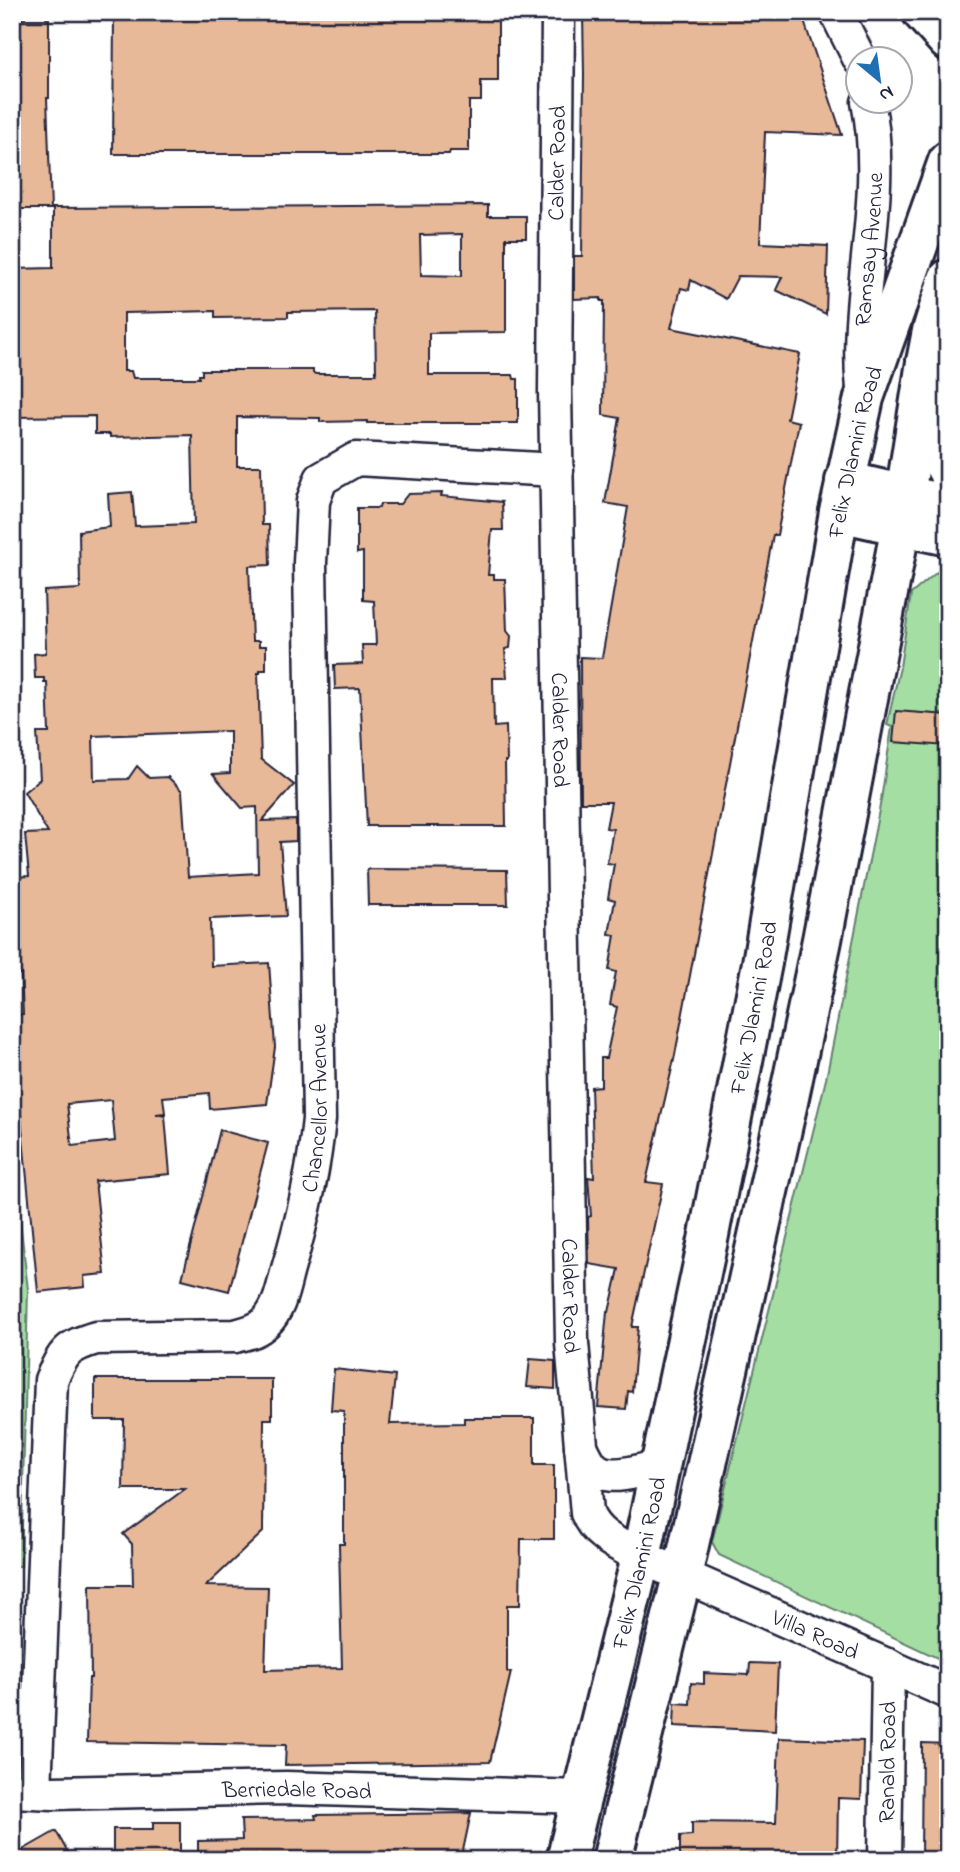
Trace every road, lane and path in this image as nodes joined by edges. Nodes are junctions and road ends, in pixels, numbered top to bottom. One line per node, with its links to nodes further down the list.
1 (558, 12): 11 (street, Calder Road)
2 (836, 12): 5 (street)
3 (922, 12): 4 (main road)
4 (948, 41)
5 (853, 46)
6 (871, 116): 10 (street, Ramsay Avenue)
7 (948, 161): 10 (main road, Felix Dlamini Road)
8 (948, 279): 9 (main road, Felix Dlamini Road)
9 (926, 362): 12 (main road); 15 (main road, Felix Dlamini Road)
10 (863, 398): 13 (main road, Felix Dlamini Road)
11 (556, 470): 17 (street, Calder Road); 23 (street, Chancellor Avenue)
12 (948, 472)
13 (842, 496): 15 (main road); 18 (main road, Felix Dlamini Road)
14 (948, 505): 15 (main road)
15 (903, 510): 16 (main road); 20 (main road, Felix Dlamini Road)
16 (948, 536)
17 (581, 1447): 18 (street); 19 (street, Calder Road)
18 (660, 1466): 19 (main road, Felix Dlamini Road)
19 (641, 1557): 20 (street, Villa Road); 24 (main road, Felix Dlamini Road)
20 (682, 1576): 21 (street, Villa Road); 26 (main road, Felix Dlamini Road)
21 (888, 1664): 22 (street, Villa Road); 27 (street, Ranald Road)
22 (948, 1692)
23 (24, 1791): 24 (street, Berriedale Road)
24 (581, 1797): 25 (main road, Felix Dlamini Road)
25 (566, 1860)
26 (611, 1860)
27 (885, 1860)

